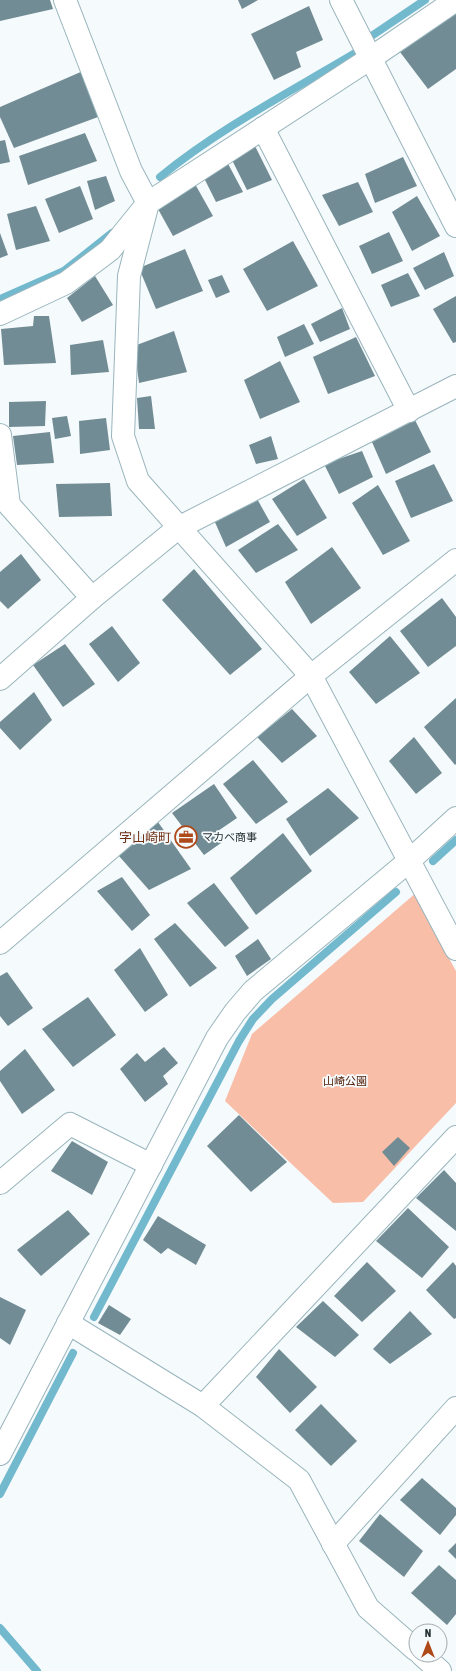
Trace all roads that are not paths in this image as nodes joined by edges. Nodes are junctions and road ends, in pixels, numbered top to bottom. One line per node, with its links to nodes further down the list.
1 (65, 0): 6 (street)
2 (341, 0): 4 (street)
3 (456, 0): 4 (street)
4 (371, 58): 5 (street); 7 (street)
5 (263, 128): 6 (street); 10 (street)
6 (148, 203): 8 (street); 13 (street)
7 (456, 226)
8 (0, 314)
9 (456, 386): 10 (street)
10 (409, 411): 13 (street)
11 (0, 435): 12 (street)
12 (4, 507): 15 (street)
13 (178, 528): 15 (street); 16 (street)
14 (456, 560): 16 (street)
15 (92, 598): 17 (street)
16 (311, 676): 19 (street); 20 (street)
17 (0, 679)
18 (456, 818): 19 (street)
19 (409, 861): 21 (street); 23 (street)
20 (0, 943)
21 (456, 949)
22 (456, 1137): 26 (street)
23 (151, 1165): 24 (street); 25 (street)
24 (0, 1183)
25 (68, 1323): 26 (street); 28 (street)
26 (204, 1406): 29 (street)
27 (456, 1408): 29 (street)
28 (0, 1454)
29 (333, 1544): 30 (street)
30 (408, 1643)
31 (431, 1663): 32 (street)
32 (440, 1671)

